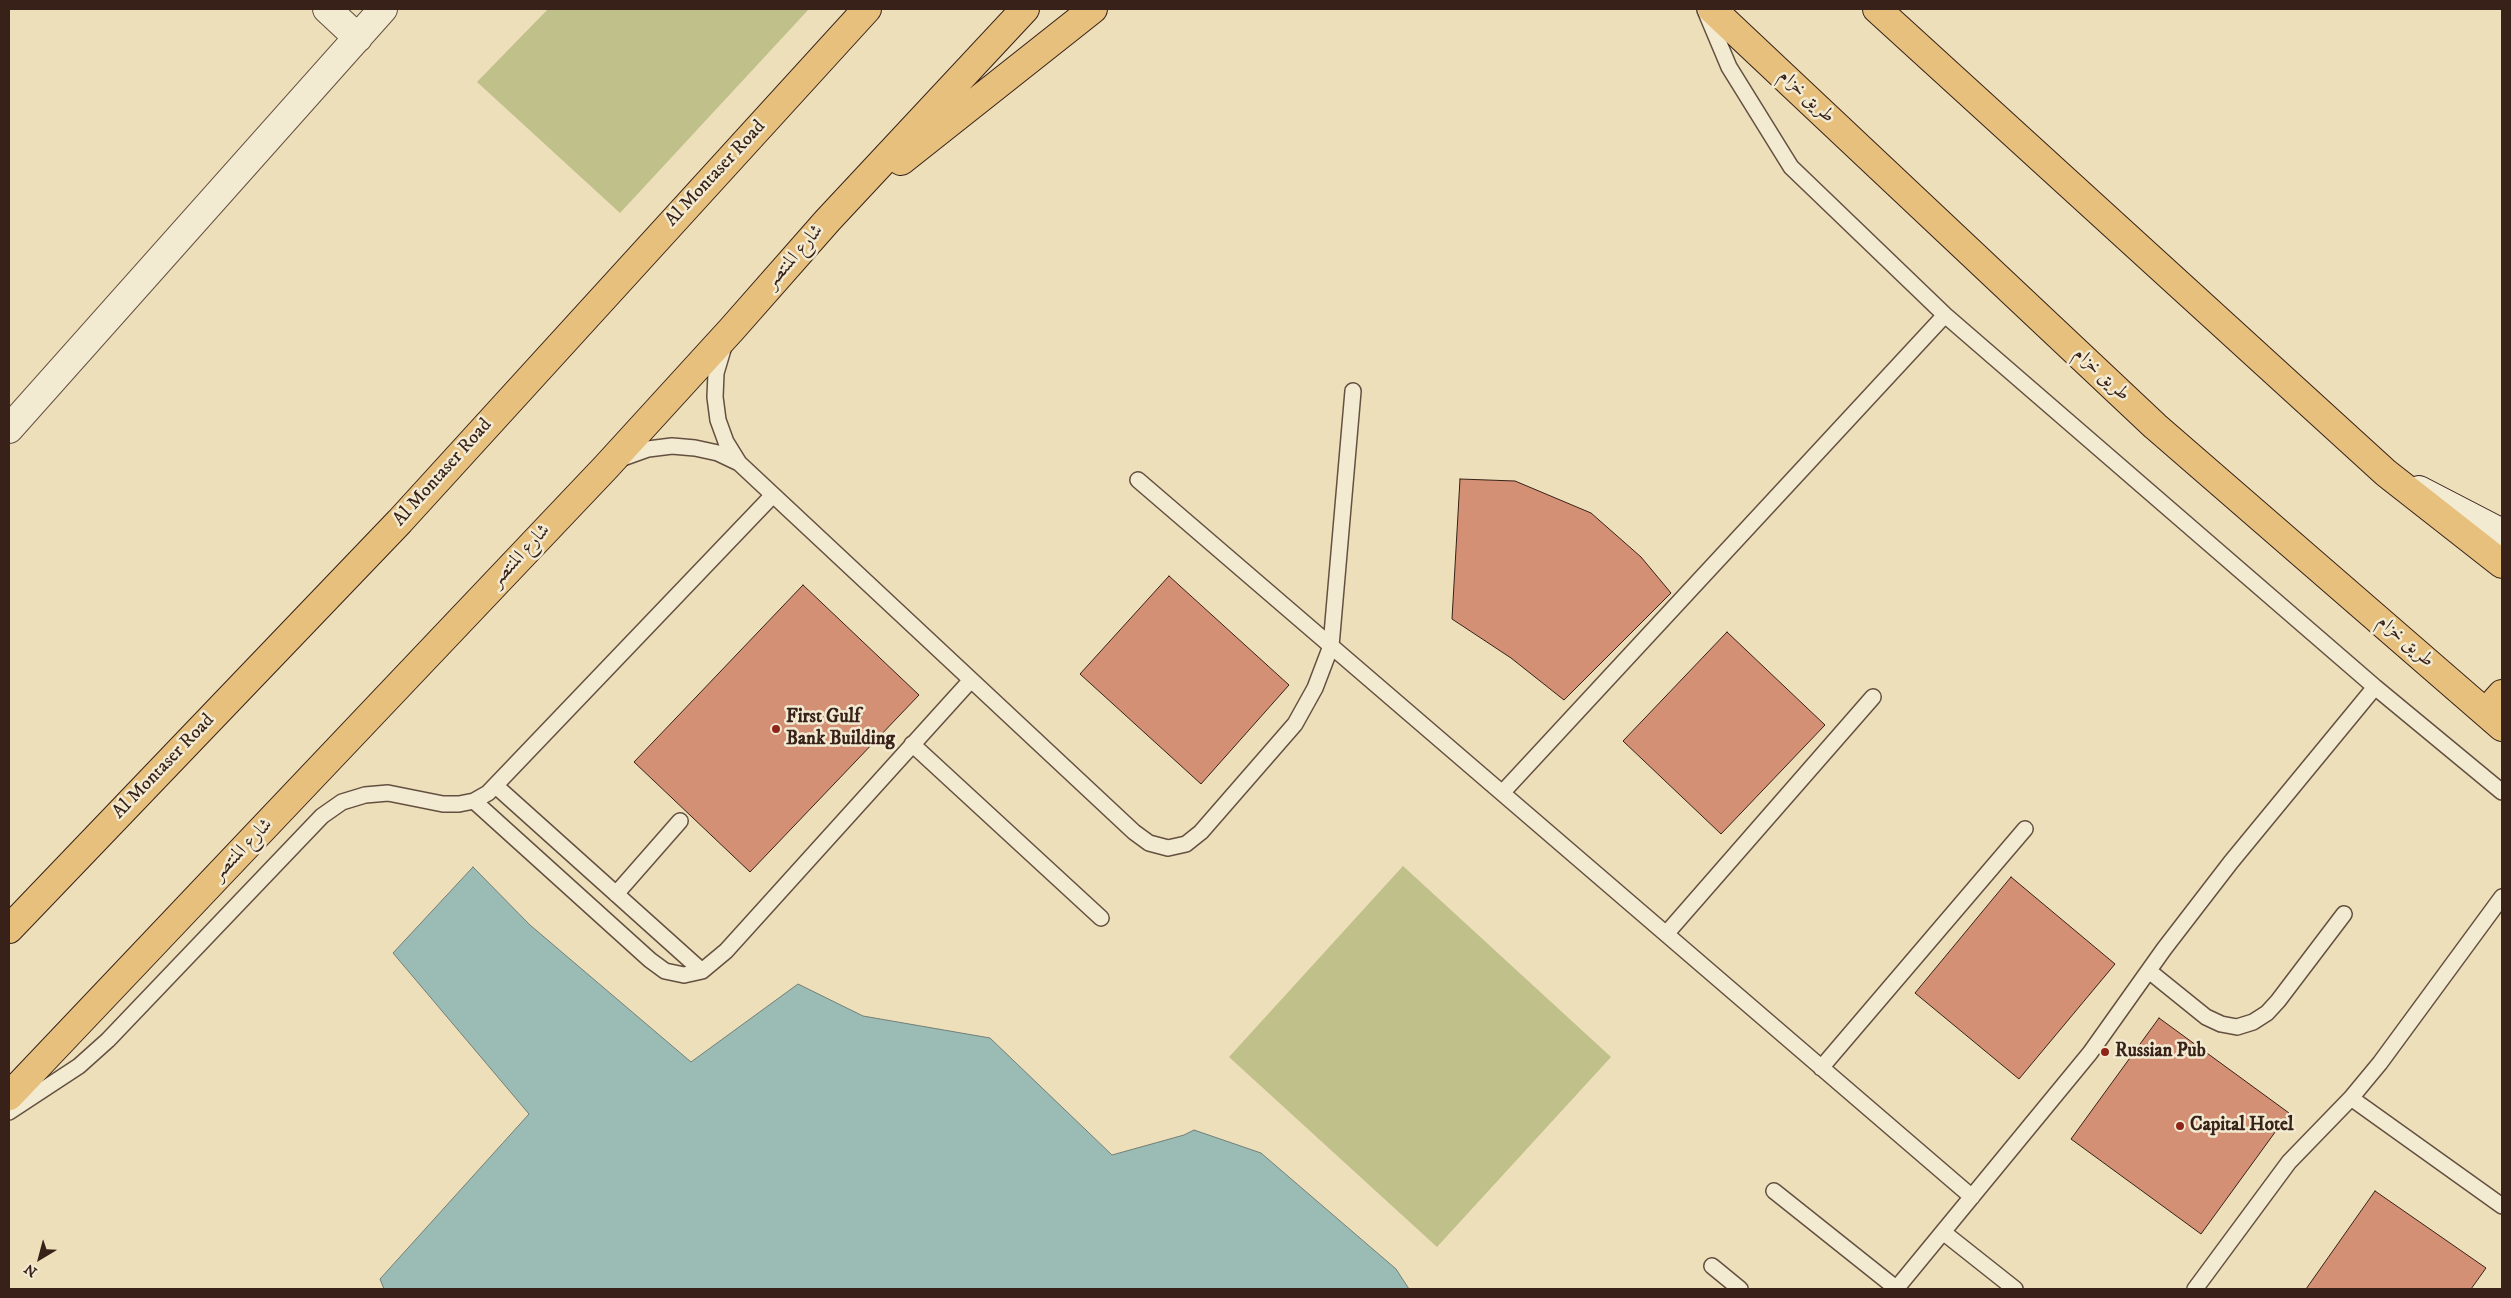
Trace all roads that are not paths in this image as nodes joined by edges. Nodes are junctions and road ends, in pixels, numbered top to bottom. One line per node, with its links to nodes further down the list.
1 (326, 9): 9 (street)
2 (383, 9): 9 (street)
3 (867, 9): 38 (main road, Al Montaser Road)
4 (1025, 9): 10 (main road, شارع المنتصر)
5 (1094, 9): 10 (main road)
6 (1705, 9): 11 (lane)
7 (1712, 9): 26 (main road, طريق خزام)
8 (1877, 9): 17 (main road)
9 (358, 38): 14 (street)
10 (828, 220): 12 (main road, شارع المنتصر)
11 (1945, 315): 24 (lane); 30 (lane)
12 (732, 329): 15 (lane); 16 (main road, شارع المنتصر)
13 (1353, 391): 22 (lane)
14 (9, 429)
15 (739, 463): 16 (lane); 19 (lane)
16 (606, 467): 43 (main road, شارع المنتصر)
17 (2386, 473): 20 (street); 21 (main road)
18 (1138, 480): 22 (lane)
19 (773, 495): 23 (lane); 28 (lane)
20 (2502, 533)
21 (2502, 564)
22 (1331, 646): 23 (lane); 30 (lane)
23 (971, 680): 27 (lane)
24 (2375, 687): 29 (lane); 41 (lane)
25 (1873, 697): 39 (lane)
26 (2497, 711)
27 (912, 744): 37 (lane); 40 (lane)
28 (496, 786): 31 (lane); 34 (lane)
29 (2502, 792)
30 (1502, 793): 39 (lane)
31 (474, 801): 40 (lane); 45 (lane)
32 (680, 821): 34 (lane)
33 (2025, 829): 42 (lane)
34 (616, 894): 40 (lane)
35 (2500, 904): 44 (lane)
36 (2344, 914): 41 (lane)
37 (1101, 918)
38 (9, 929)
39 (1666, 934): 42 (lane)
40 (702, 971)
41 (2149, 971): 47 (lane)
42 (1822, 1068): 47 (lane)
43 (9, 1096)
44 (2351, 1098): 48 (lane); 54 (lane)
45 (9, 1112)
46 (1774, 1191): 52 (lane)
47 (1972, 1197): 49 (lane)
48 (2502, 1206)
49 (1943, 1232): 52 (lane); 53 (lane)
50 (1712, 1266): 51 (lane)
51 (1740, 1289)
52 (1896, 1289)
53 (2015, 1289)
54 (2195, 1289)

